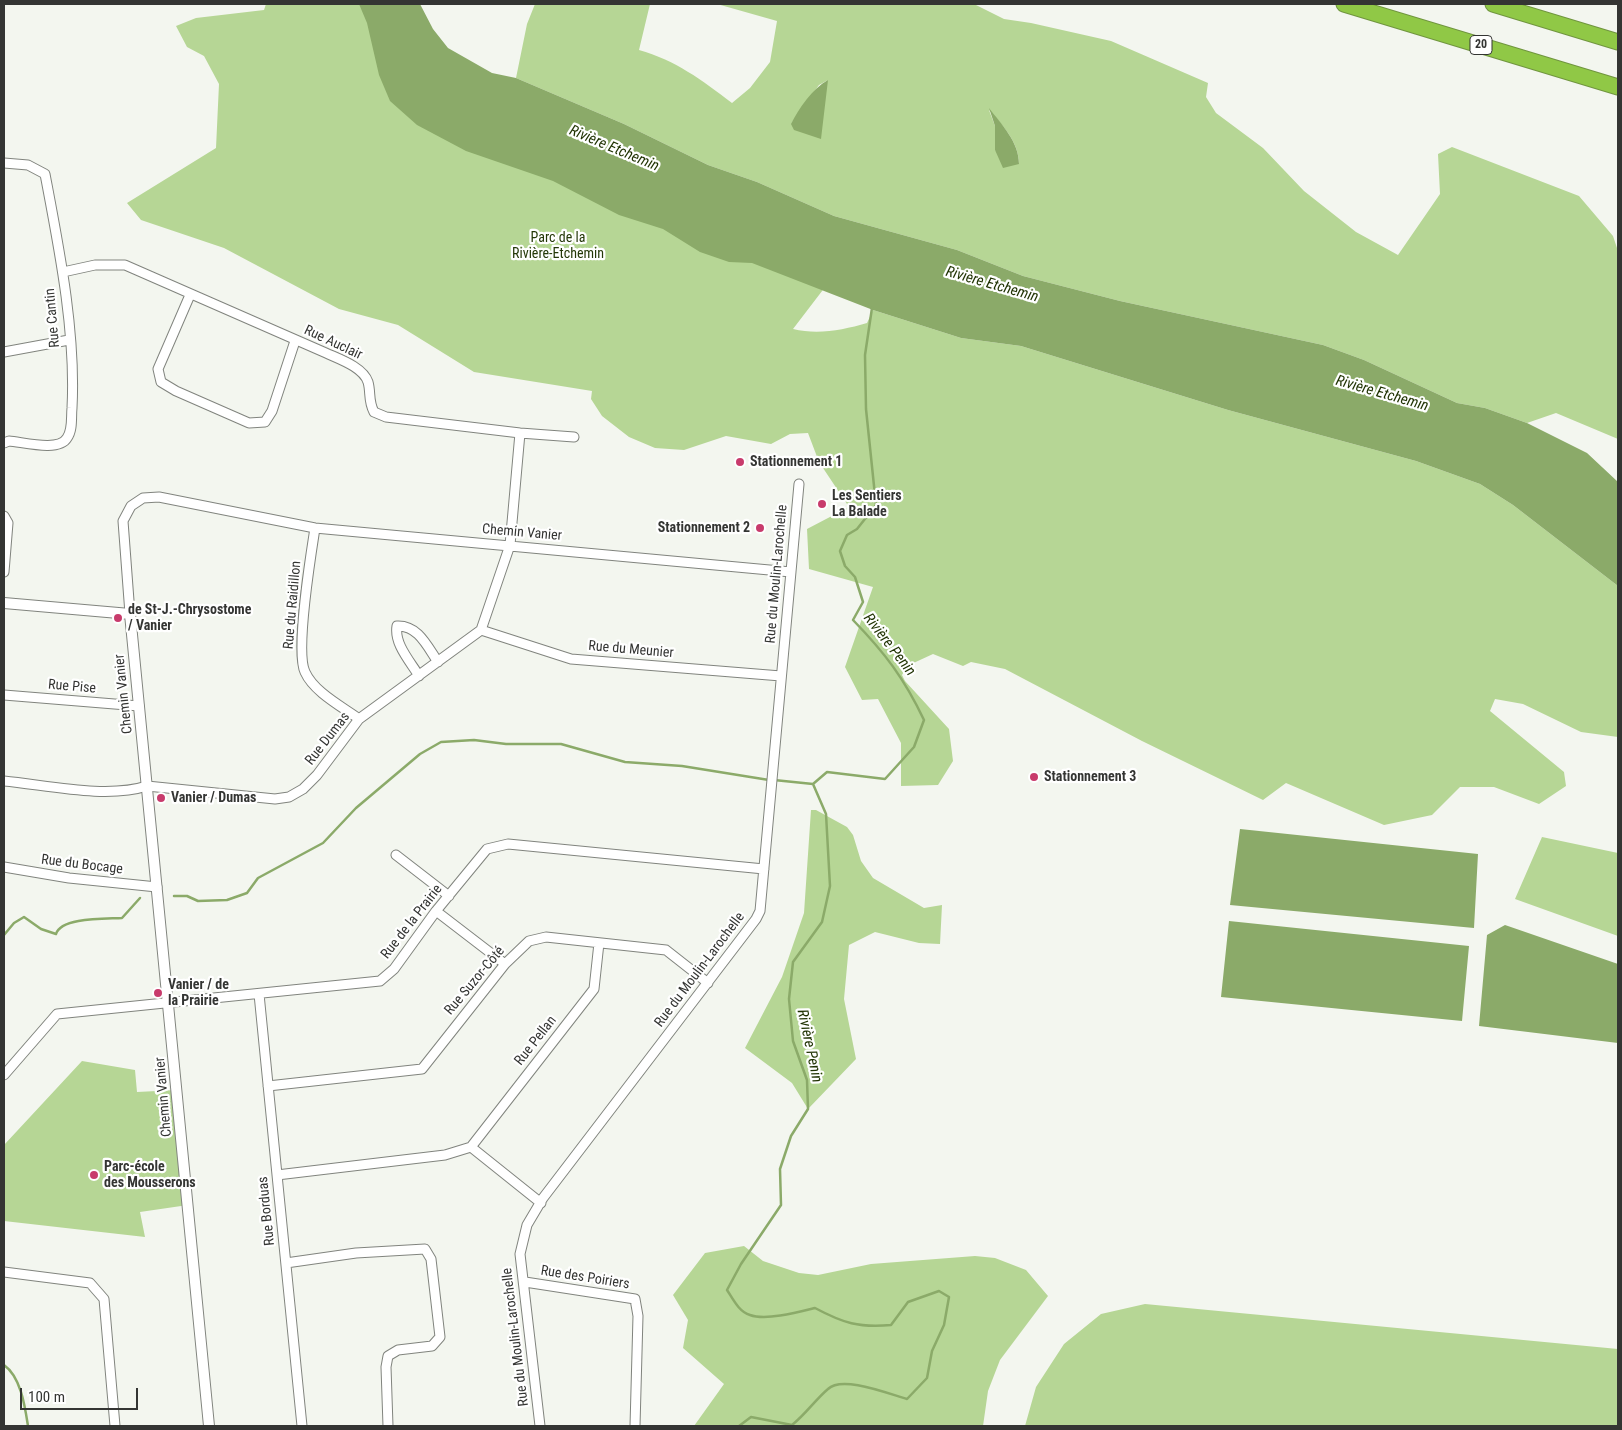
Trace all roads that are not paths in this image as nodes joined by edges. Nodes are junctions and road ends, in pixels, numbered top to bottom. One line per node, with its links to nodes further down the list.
1 (1344, 4): 4 (highway, 20)
2 (1493, 4): 3 (highway)
3 (1618, 42)
4 (1618, 87)
5 (4, 163): 6 (street, Rue Cantin)
6 (63, 272): 7 (street, Rue Auclair); 8 (street, Rue Cantin)
7 (190, 295): 9 (street, Rue Auclair); 9 (street)
8 (69, 340): 10 (street); 13 (street, Rue Cantin)
9 (295, 341): 11 (street, Rue Auclair)
10 (4, 352)
11 (520, 433): 12 (street, Rue Auclair); 17 (street)
12 (574, 437)
13 (4, 444)
14 (798, 484): 19 (street, Rue du Moulin-Larochelle)
15 (4, 516): 18 (street)
16 (315, 528): 17 (street, Chemin Vanier); 21 (street, Chemin Vanier); 28 (street, Rue du Raidillon)
17 (510, 545): 19 (street, Chemin Vanier); 22 (street)
18 (4, 572)
19 (791, 572): 25 (street, Rue du Moulin-Larochelle)
20 (4, 602): 21 (street)
21 (130, 614): 27 (street, Chemin Vanier)
22 (481, 630): 23 (street, Rue Dumas); 25 (street, Rue du Meunier)
23 (438, 662): 24 (street, Rue Dumas); 24 (street)
24 (419, 676): 28 (street, Rue Dumas)
25 (782, 676): 33 (street, Rue du Moulin-Larochelle)
26 (4, 694): 27 (street, Rue Pise)
27 (139, 706): 30 (street, Chemin Vanier)
28 (359, 719): 30 (street, Rue Dumas)
29 (4, 780): 30 (street, Rue Dumas)
30 (147, 786): 34 (street, Chemin Vanier)
31 (396, 855): 35 (street)
32 (4, 867): 34 (street, Rue du Bocage)
33 (764, 869): 35 (street, Rue de la Prairie); 39 (street, Rue du Moulin-Larochelle)
34 (157, 888): 41 (street, Chemin Vanier)
35 (449, 896): 36 (street, Rue de la Prairie)
36 (436, 910): 38 (street); 40 (street, Rue de la Prairie)
37 (599, 943): 38 (street, Rue Suzor-Côté); 39 (street, Rue Suzor-Côté); 44 (street, Rue Pellan)
38 (505, 964): 43 (street, Rue Suzor-Côté)
39 (708, 983): 46 (street, Rue du Moulin-Larochelle)
40 (259, 994): 41 (street, Rue de la Prairie); 43 (street, Rue Borduas)
41 (168, 1003): 42 (street, Rue de la Prairie); 51 (street, Chemin Vanier)
42 (4, 1076)
43 (268, 1086): 45 (street, Rue Borduas)
44 (471, 1147): 45 (street); 46 (street)
45 (277, 1175): 47 (street, Rue Borduas)
46 (540, 1203): 49 (street, Rue du Moulin-Larochelle)
47 (286, 1263): 52 (street, Rue Borduas); 53 (street)
48 (4, 1272): 50 (street)
49 (525, 1282): 54 (street, Rue du Moulin-Larochelle); 55 (street, Rue des Poiriers)
50 (115, 1426)
51 (209, 1426)
52 (302, 1426)
53 (388, 1426)
54 (540, 1426)
55 (635, 1426)

